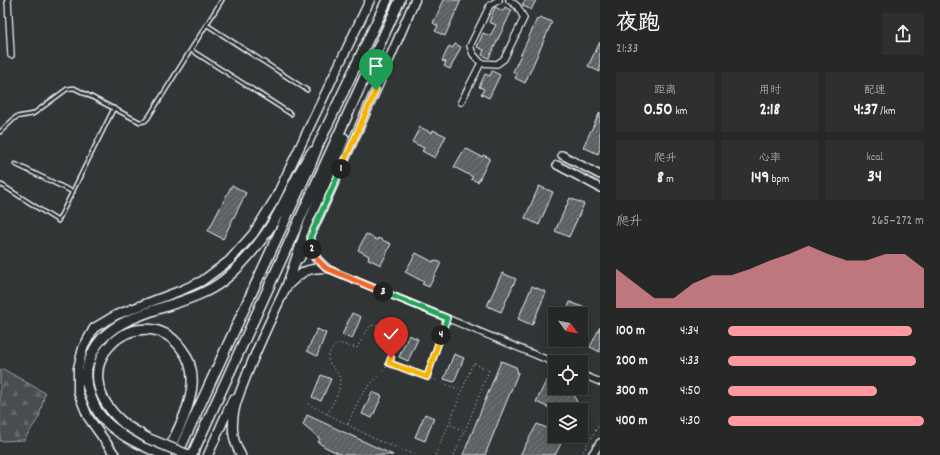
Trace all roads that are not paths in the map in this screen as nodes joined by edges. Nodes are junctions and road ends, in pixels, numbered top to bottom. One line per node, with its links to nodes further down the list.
1 (8, 0): 11 (street)
2 (222, 0): 9 (lane)
3 (370, 0): 24 (main road)
4 (387, 0): 20 (highway)
5 (415, 0): 27 (main road)
6 (499, 0): 12 (street)
7 (510, 0): 12 (street)
8 (400, 1): 27 (highway); 40 (highway)
9 (207, 24): 10 (lane); 13 (lane)
10 (191, 50): 15 (lane); 16 (lane)
11 (11, 55)
12 (481, 63): 14 (street)
13 (307, 90)
14 (461, 102)
15 (114, 108): 17 (lane); 26 (lane)
16 (291, 114)
17 (0, 132)
18 (562, 155): 22 (street)
19 (15, 164): 26 (lane)
20 (307, 164): 28 (highway); 38 (highway)
21 (557, 166): 25 (street)
22 (600, 176)
23 (0, 186): 26 (lane)
24 (281, 188): 28 (main road); 36 (main road)
25 (600, 188)
26 (73, 192)
27 (308, 233): 29 (main road); 30 (highway)
28 (257, 244): 37 (highway)
29 (326, 268): 30 (main road); 32 (street)
30 (287, 286): 31 (main road)
31 (254, 354): 41 (main road); 42 (main road)
32 (548, 361)
33 (588, 377): 34 (street)
34 (600, 382)
35 (600, 444): 43 (street)
36 (115, 455)
37 (163, 455): 39 (highway, bridge)
38 (177, 455)
39 (188, 455)
40 (192, 455)
41 (208, 455)
42 (241, 455)
43 (592, 455)

